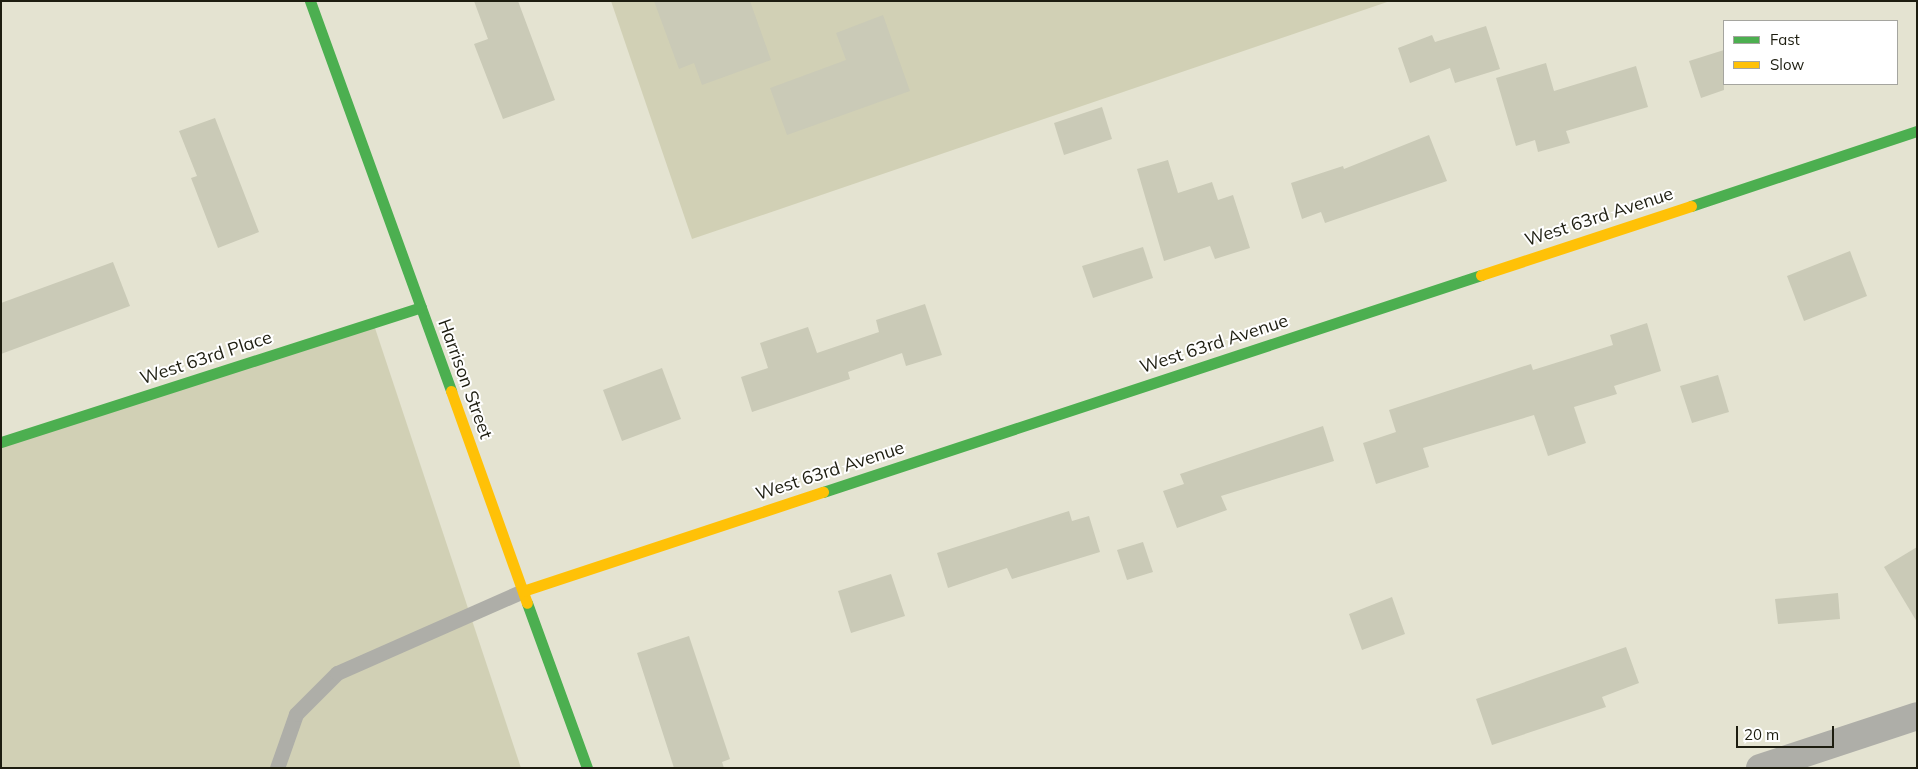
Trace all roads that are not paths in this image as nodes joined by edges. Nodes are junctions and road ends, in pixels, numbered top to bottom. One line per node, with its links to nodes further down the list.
1 (310, 1): 3 (street, Harrison Street)
2 (1917, 131): 5 (street, West 63rd Avenue)
3 (421, 307): 4 (street, West 63rd Place); 5 (street, Harrison Street)
4 (1, 442)
5 (523, 591): 7 (lane); 8 (street, Harrison Street)
6 (1917, 716): 9 (street)
7 (276, 768)
8 (587, 768)
9 (1760, 768)

